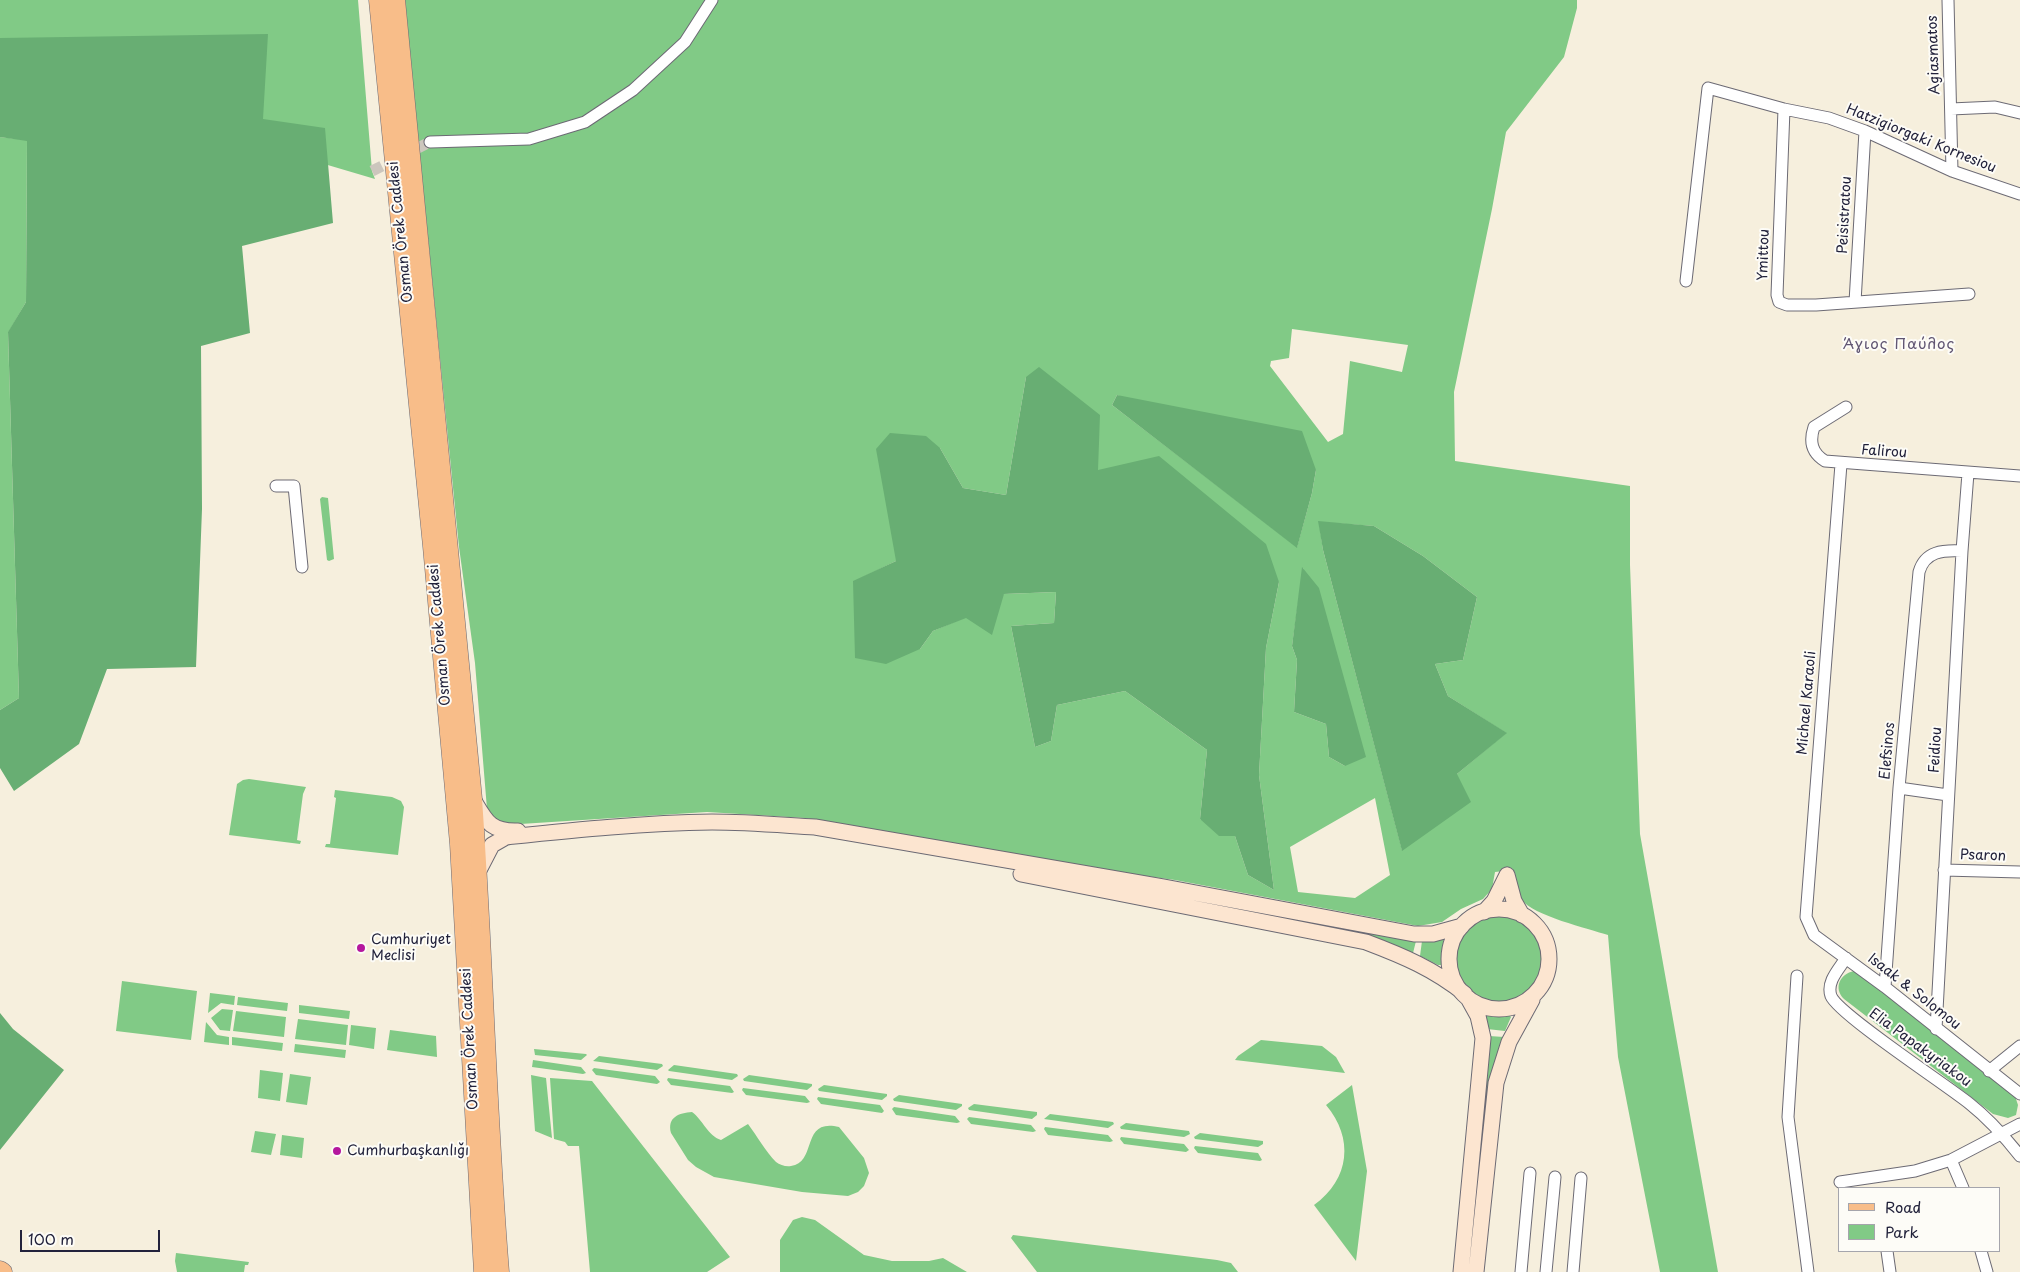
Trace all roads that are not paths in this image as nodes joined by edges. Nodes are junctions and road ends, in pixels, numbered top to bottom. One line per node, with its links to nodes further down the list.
1 (378, 0): 55 (main road, Osman Örek Caddesi)
2 (396, 0): 24 (main road, Osman Örek Caddesi)
3 (712, 0): 9 (street)
4 (1948, 0): 6 (street, Agiasmatos)
5 (1784, 109): 8 (street, Hatzigiorgaki Kornesiou); 12 (street, Hatzigiorgaki Kornesiou); 14 (street, Ymittou)
6 (1951, 109): 7 (street, Agiasmatos); 10 (street, Agiasmatos)
7 (2020, 112)
8 (1865, 131): 10 (street, Hatzigiorgaki Kornesiou); 14 (street, Peisistratou)
9 (430, 142)
10 (1952, 171): 11 (street, Hatzigiorgaki Kornesiou)
11 (2020, 194)
12 (1686, 280)
13 (1969, 294): 14 (street, Ymittou)
14 (1855, 302)
15 (1846, 407): 16 (street, Falirou)
16 (1841, 464): 17 (street, Falirou); 33 (street, Michael Karaoli)
17 (1968, 473): 18 (street, Falirou); 20 (street, Feidiou)
18 (2020, 476)
19 (276, 486): 21 (street)
20 (1962, 551): 22 (street, Elefsinos); 23 (street, Feidiou)
21 (302, 567)
22 (1899, 788): 23 (street); 36 (street, Elefsinos)
23 (1948, 794): 27 (street, Feidiou)
24 (473, 799): 26 (street); 28 (main road, Osman Örek Caddesi)
25 (782, 825): 26 (street); 32 (street); 37 (street)
26 (597, 828): 28 (street)
27 (1944, 870): 29 (street, Psaron); 39 (street, Feidiou)
28 (478, 872): 56 (main road, Osman Örek Caddesi)
29 (2020, 872)
30 (1484, 912): 31 (street); 31 (street); 32 (street)
31 (1522, 915): 38 (street)
32 (1462, 926): 37 (street)
33 (1819, 939): 34 (street, Isaak & Solomou)
34 (1846, 958): 36 (street, Isaak & Solomou); 44 (street, Elia Papakyriakou)
35 (1797, 976): 62 (street)
36 (1885, 987): 39 (street, Isaak & Solomou)
37 (1466, 994): 38 (street); 57 (street)
38 (1535, 995): 58 (street)
39 (1936, 1029): 41 (street, Isaak & Solomou)
40 (2020, 1046): 41 (street)
41 (1989, 1071): 42 (street, Isaak & Solomou)
42 (2020, 1094)
43 (2020, 1124): 44 (street)
44 (2002, 1133): 45 (street, Elia Papakyriakou); 46 (street)
45 (2020, 1156)
46 (1951, 1160): 51 (street); 52 (street)
47 (1530, 1173): 59 (street)
48 (1555, 1177): 60 (street)
49 (1581, 1178): 61 (street)
50 (1840, 1182): 51 (street)
51 (1878, 1183)
52 (1963, 1187)
53 (1887, 1252): 63 (street)
54 (1981, 1252): 64 (street)
55 (483, 1272)
56 (500, 1272)
57 (1461, 1272)
58 (1476, 1272)
59 (1521, 1272)
60 (1546, 1272)
61 (1573, 1272)
62 (1808, 1272)
63 (1890, 1272)
64 (1987, 1272)

